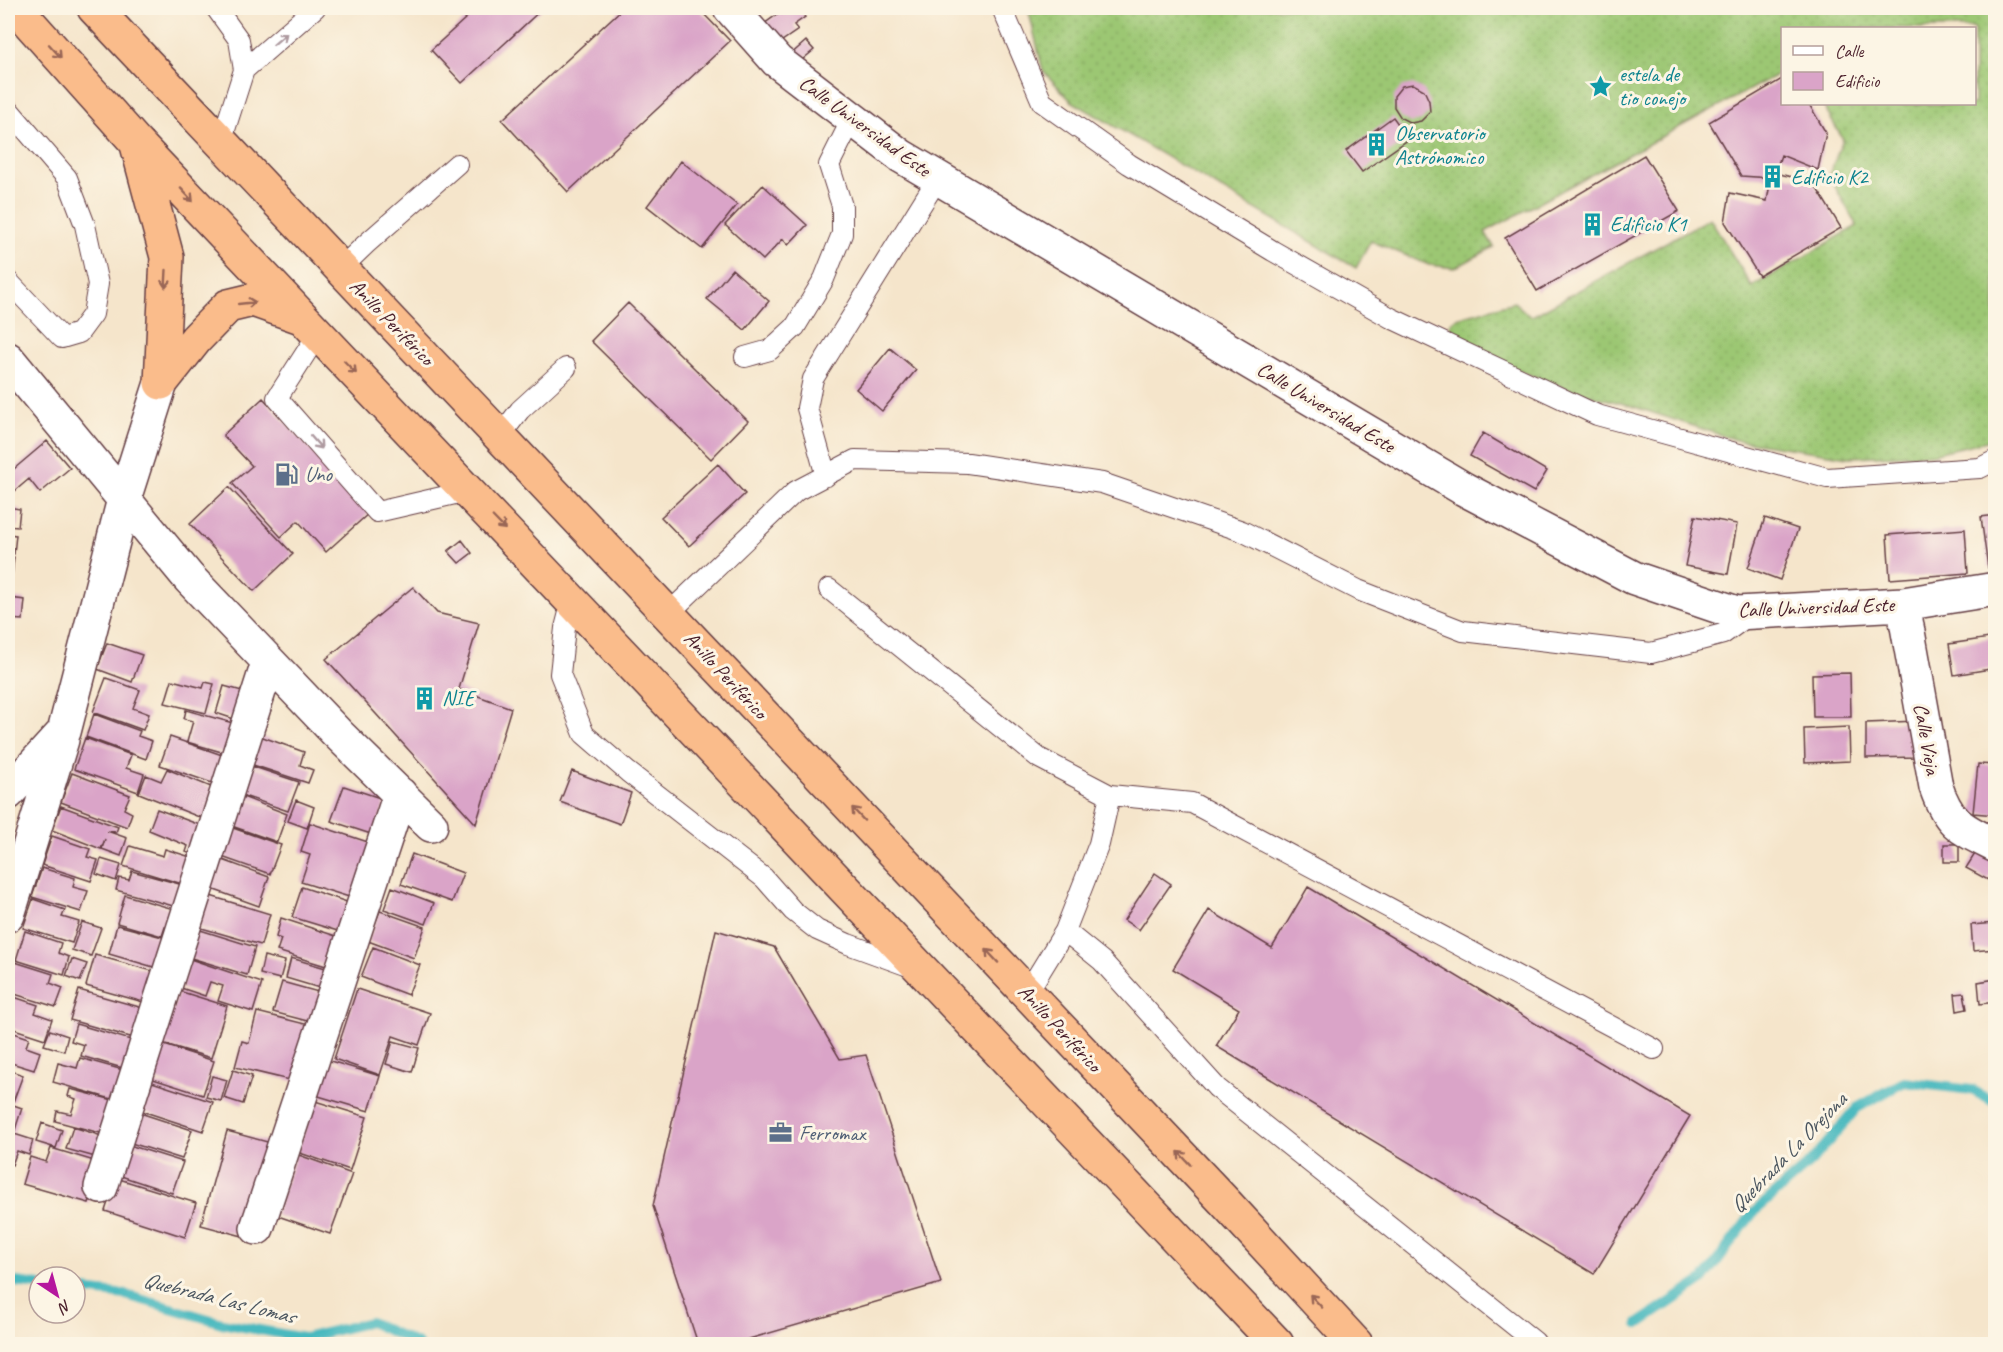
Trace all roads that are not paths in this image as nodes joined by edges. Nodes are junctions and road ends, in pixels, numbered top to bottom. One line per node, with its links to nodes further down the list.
1 (16, 8): 10 (highway, one-way to 10)
2 (94, 8): 11 (highway, Anillo Periférico)
3 (216, 8): 7 (lane)
4 (315, 8): 7 (lane, one-way to 4)
5 (730, 8): 9 (street, Calle Universidad Este)
6 (1002, 8): 22 (lane)
7 (244, 70): 11 (lane)
8 (8, 109): 15 (lane)
9 (852, 119): 13 (street, Calle Universidad Este); 17 (lane)
10 (135, 141): 16 (highway, one-way to 16); 20 (highway, one-way to 20)
11 (221, 142): 14 (highway, Anillo Periférico)
12 (457, 164): 14 (lane)
13 (938, 178): 23 (lane); 30 (street, Calle Universidad Este)
14 (341, 268): 21 (highway, Anillo Periférico)
15 (8, 281)
16 (311, 326): 20 (highway, one-way to 16); 24 (highway, one-way to 24); 24 (lane, one-way to 24)
17 (745, 357)
18 (8, 359): 25 (street)
19 (567, 368): 21 (lane)
20 (161, 383): 25 (street)
21 (500, 436): 31 (highway, Anillo Periférico)
22 (1995, 460)
23 (826, 476): 30 (lane); 31 (lane)
24 (468, 490): 28 (highway, one-way to 28)
25 (124, 499): 32 (street); 33 (street)
26 (829, 589): 36 (lane)
27 (1995, 589): 29 (street, Calle Universidad Este)
28 (572, 601): 41 (highway); 41 (lane)
29 (1903, 604): 30 (street, Calle Universidad Este); 38 (street, Calle Vieja)
30 (1753, 612)
31 (668, 614): 42 (highway, Anillo Periférico, one-way to 31)
32 (268, 663): 35 (street); 44 (street)
33 (64, 732): 34 (street); 39 (street)
34 (8, 793)
35 (400, 795): 37 (street); 45 (street)
36 (1110, 795): 40 (lane); 43 (lane)
37 (431, 825)
38 (1995, 846)
39 (8, 915)
40 (1065, 932): 42 (lane); 46 (lane)
41 (924, 972): 47 (highway)
42 (1028, 993): 48 (highway, Anillo Periférico, one-way to 42)
43 (1654, 1049)
44 (101, 1187)
45 (257, 1228)
46 (1536, 1342)
47 (1277, 1344)
48 (1356, 1344)

